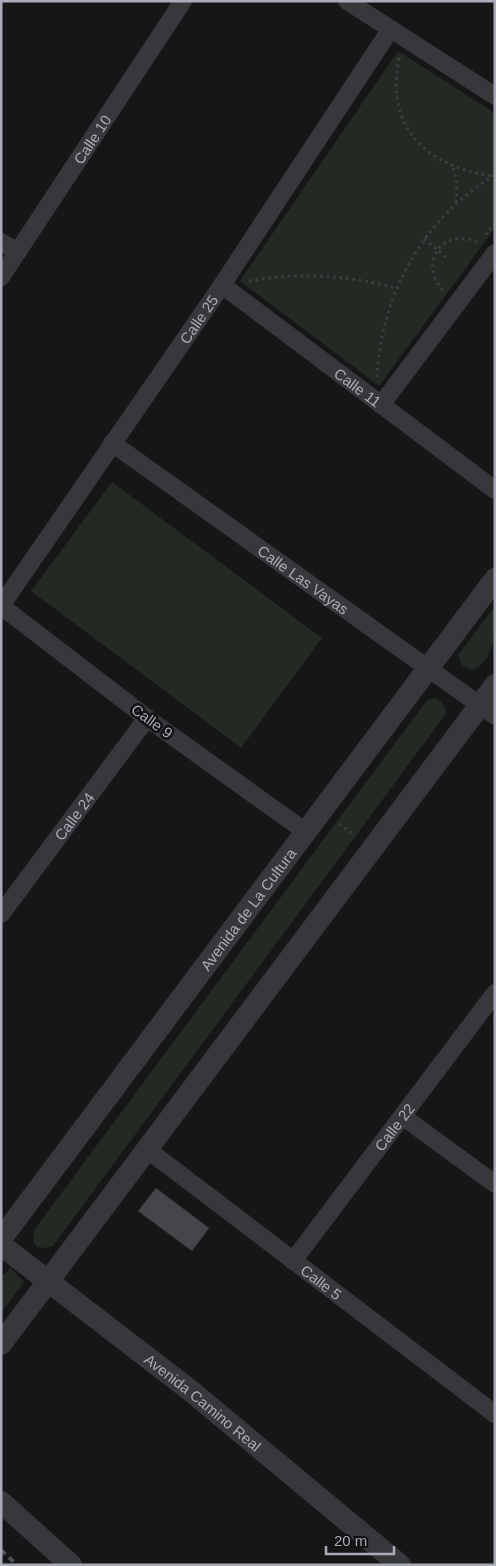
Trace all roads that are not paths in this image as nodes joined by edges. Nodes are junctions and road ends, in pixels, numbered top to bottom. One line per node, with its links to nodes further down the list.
1 (183, 1): 6 (street, Calle 10)
2 (347, 1): 3 (street)
3 (390, 30): 4 (street); 9 (street, Calle 25)
4 (495, 96)
5 (1, 242): 6 (street)
6 (18, 252): 8 (street, Calle 10)
7 (495, 253): 10 (street)
8 (1, 277)
9 (222, 285): 10 (street, Calle 11); 11 (street, Calle 25)
10 (381, 405): 12 (street, Calle 11)
11 (112, 443): 14 (street, Calle 25); 15 (street, Calle Las Vayas)
12 (495, 490)
13 (495, 579): 15 (street, Avenida de La Cultura)
14 (1, 606): 18 (street, Calle 9)
15 (427, 670): 17 (street, Calle Las Vayas); 19 (street, Avenida de La Cultura)
16 (495, 685): 17 (street)
17 (487, 711): 23 (street)
18 (147, 718): 19 (street, Calle 9); 20 (street, Calle 24)
19 (306, 832): 25 (street, Avenida de La Cultura)
20 (1, 914)
21 (495, 993): 22 (street, Calle 22)
22 (402, 1116): 24 (street); 27 (street, Calle 22)
23 (148, 1150): 27 (street, Calle 5); 28 (street)
24 (495, 1184)
25 (1, 1239)
26 (1, 1245): 28 (street, Avenida Camino Real)
27 (293, 1261): 30 (street, Calle 5)
28 (48, 1282): 29 (street); 33 (street, Avenida Camino Real)
29 (1, 1344)
30 (495, 1414)
31 (1, 1502): 32 (street)
32 (71, 1565)
33 (400, 1565)

